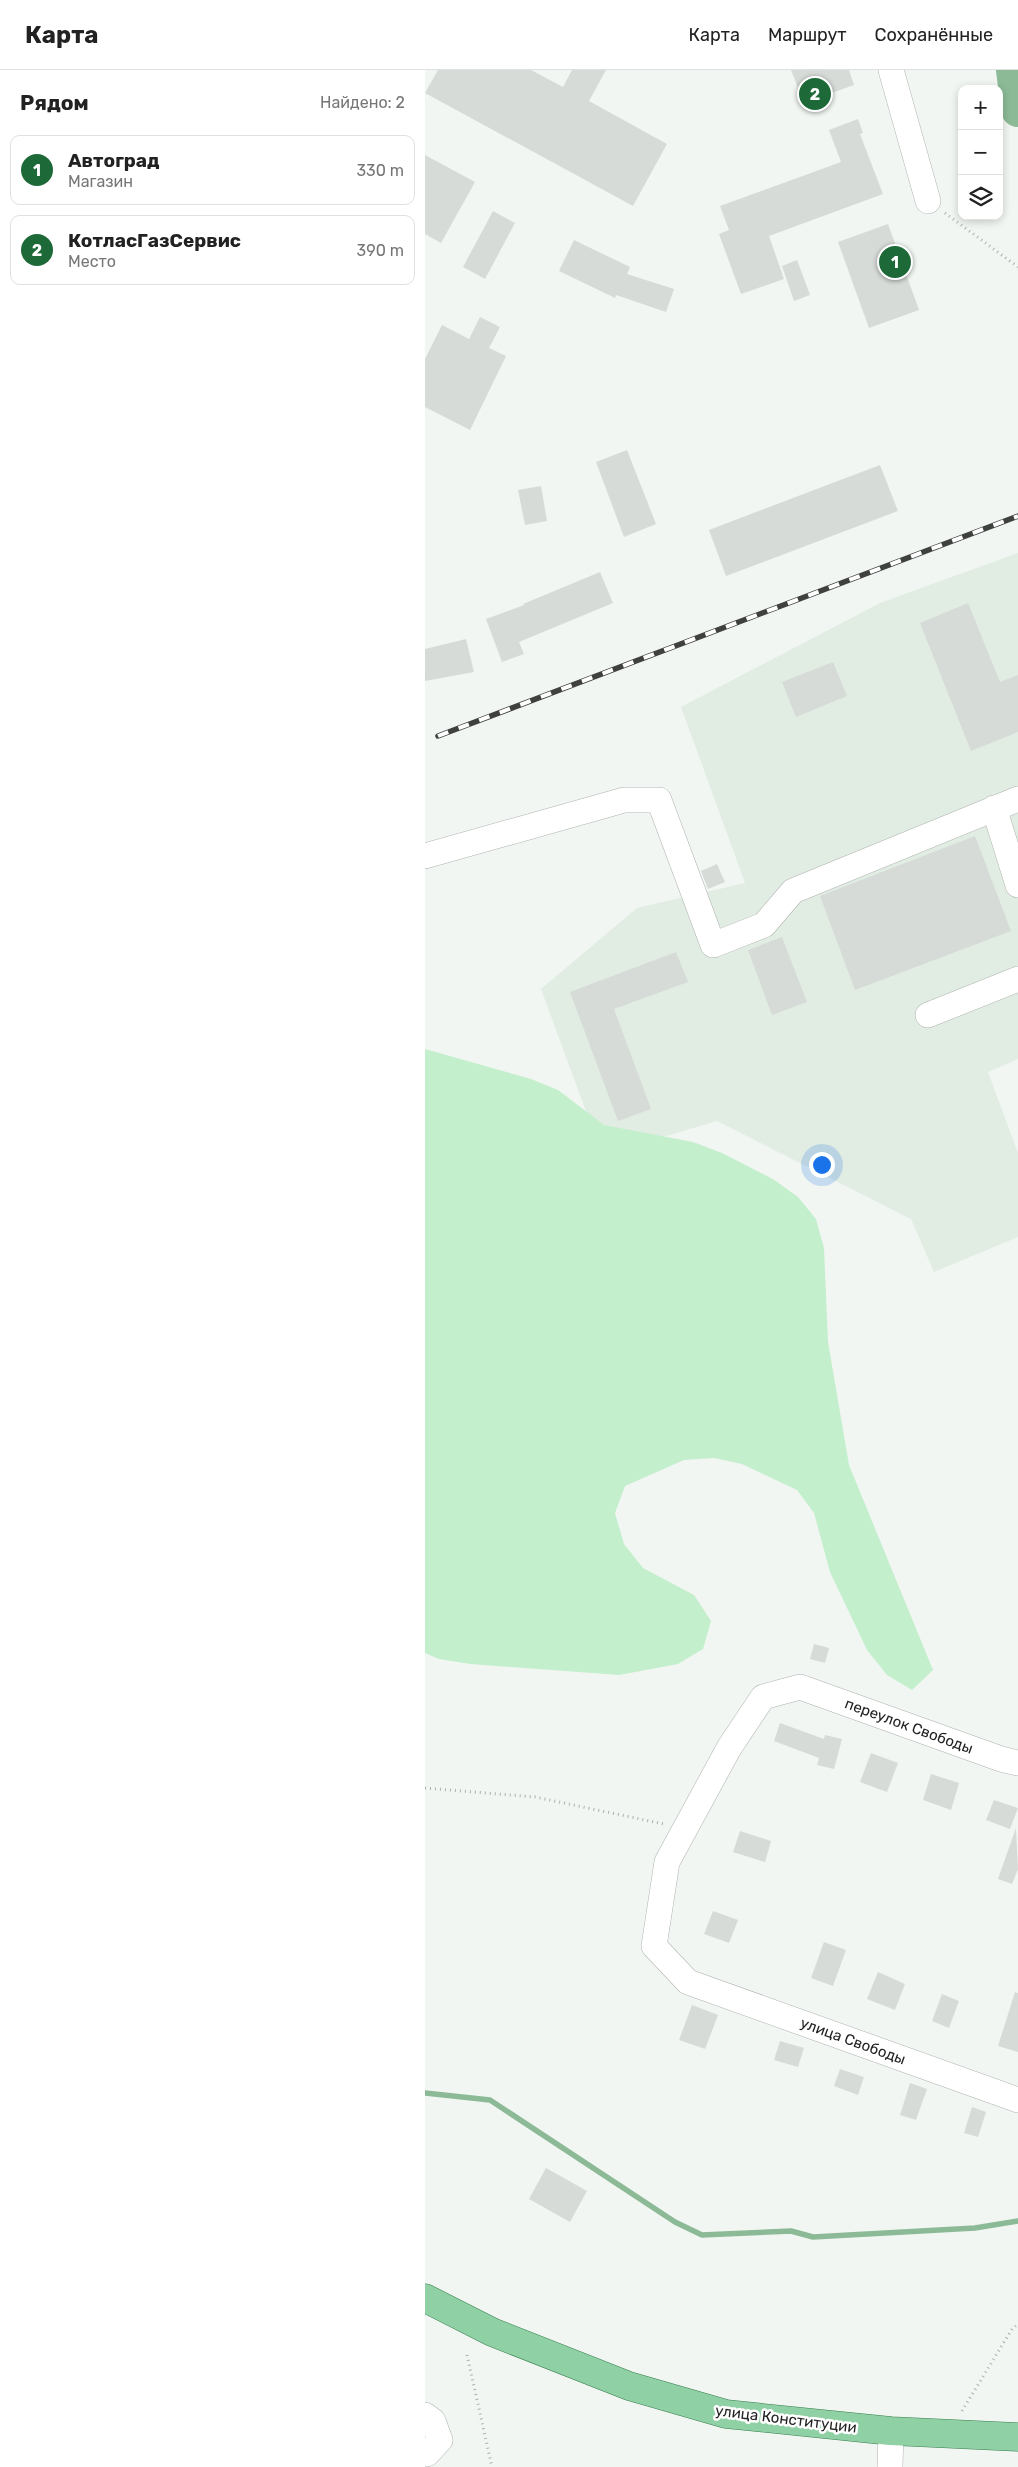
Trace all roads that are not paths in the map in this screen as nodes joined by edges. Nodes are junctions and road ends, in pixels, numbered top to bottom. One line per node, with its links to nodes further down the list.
1 (891, 70): 2 (street)
2 (928, 201)
3 (1018, 798): 4 (street)
4 (994, 808): 5 (street); 6 (street)
5 (425, 856)
6 (1018, 885)
7 (1018, 979): 8 (street)
8 (928, 1015)
9 (1018, 1763): 10 (street, переулок Свободы)
10 (688, 1982): 11 (street, улица Свободы)
11 (1018, 2100)
12 (425, 2298): 14 (main road, улица Конституции)
13 (425, 2416): 16 (street)
14 (891, 2431): 15 (main road, улица Конституции); 17 (street)
15 (1018, 2436)
16 (425, 2453)
17 (890, 2467)

